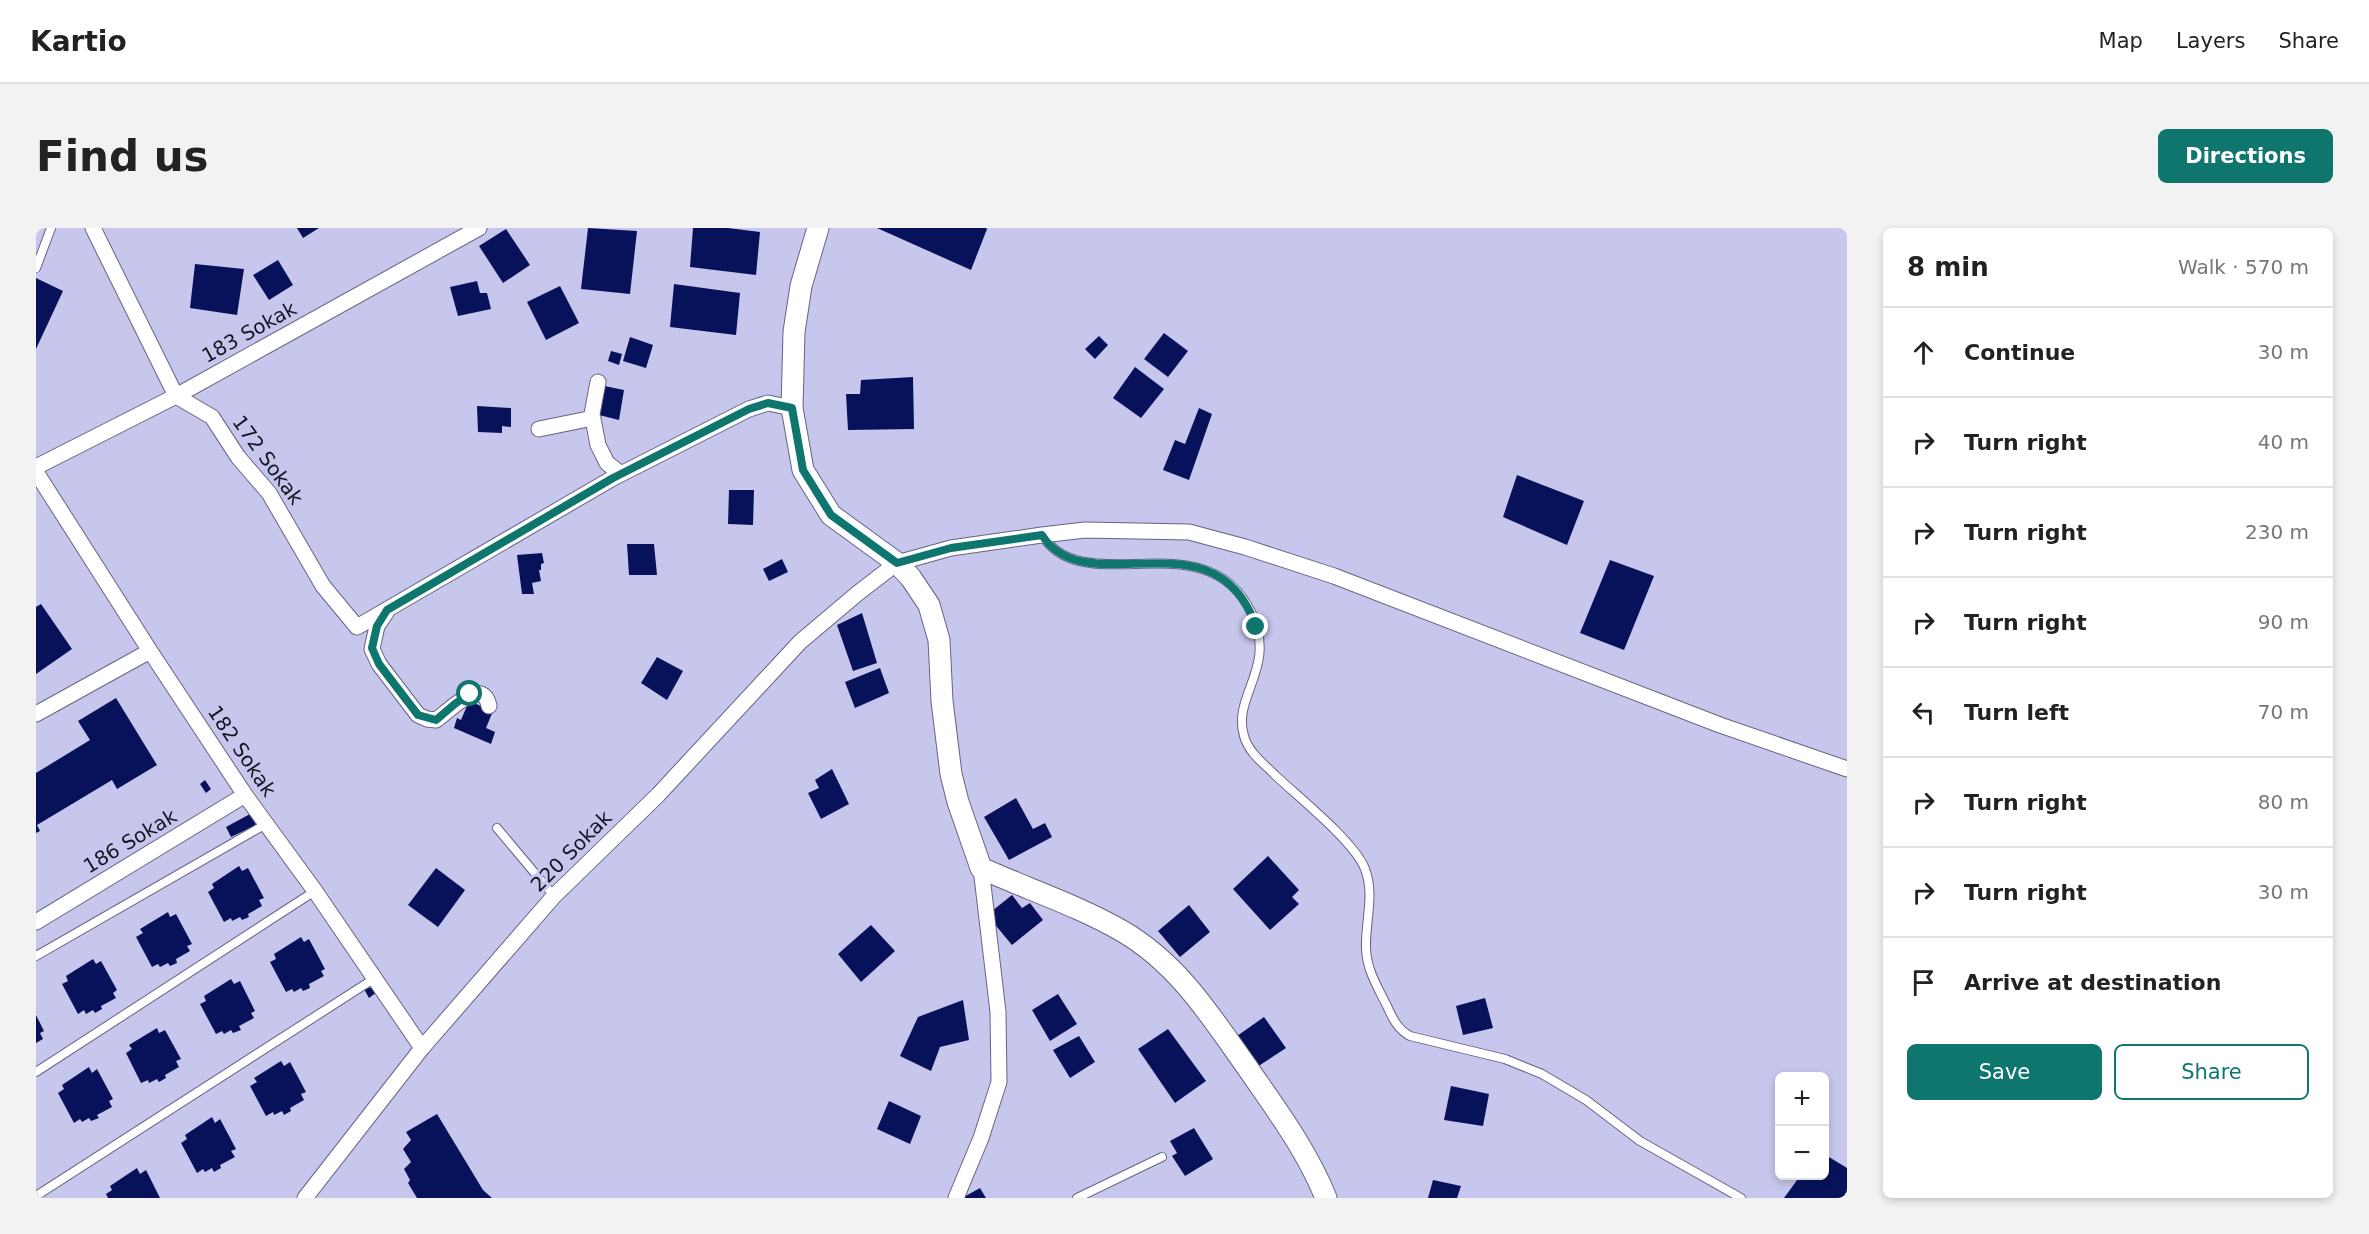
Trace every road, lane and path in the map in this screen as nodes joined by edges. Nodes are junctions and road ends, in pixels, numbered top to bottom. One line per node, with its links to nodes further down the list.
1 (51, 228): 5 (lane)
2 (93, 228): 7 (street)
3 (479, 228): 7 (street, 183 Sokak)
4 (818, 228): 8 (street)
5 (36, 268)
6 (598, 382): 9 (street)
7 (176, 396): 11 (street, 183 Sokak); 16 (street, 172 Sokak)
8 (792, 408): 13 (street); 15 (street)
9 (593, 418): 10 (street); 13 (street)
10 (539, 429)
11 (36, 467)
12 (36, 472): 17 (street, 182 Sokak)
13 (621, 474): 16 (street)
14 (1042, 535): 15 (street); 20 (street); 39 (lane)
15 (897, 563): 24 (street); 26 (street, 220 Sokak)
16 (387, 610): 18 (street)
17 (150, 651): 19 (street); 21 (street, 182 Sokak)
18 (489, 706)
19 (36, 714)
20 (1847, 769)
21 (245, 795): 22 (street, 182 Sokak); 27 (street, 186 Sokak)
22 (266, 824): 25 (street, 182 Sokak); 28 (lane)
23 (497, 828): 26 (lane)
24 (981, 868): 36 (street); 38 (street)
25 (315, 891): 29 (street, 182 Sokak); 31 (lane)
26 (554, 896): 30 (street, 220 Sokak)
27 (36, 922)
28 (36, 956)
29 (375, 978): 30 (street, 182 Sokak); 34 (lane)
30 (422, 1048): 35 (street, 220 Sokak)
31 (36, 1072)
32 (1162, 1157): 33 (lane)
33 (1095, 1195): 37 (lane)
34 (36, 1196)
35 (305, 1198)
36 (956, 1198)
37 (1077, 1198)
38 (1326, 1198)
39 (1741, 1198)

